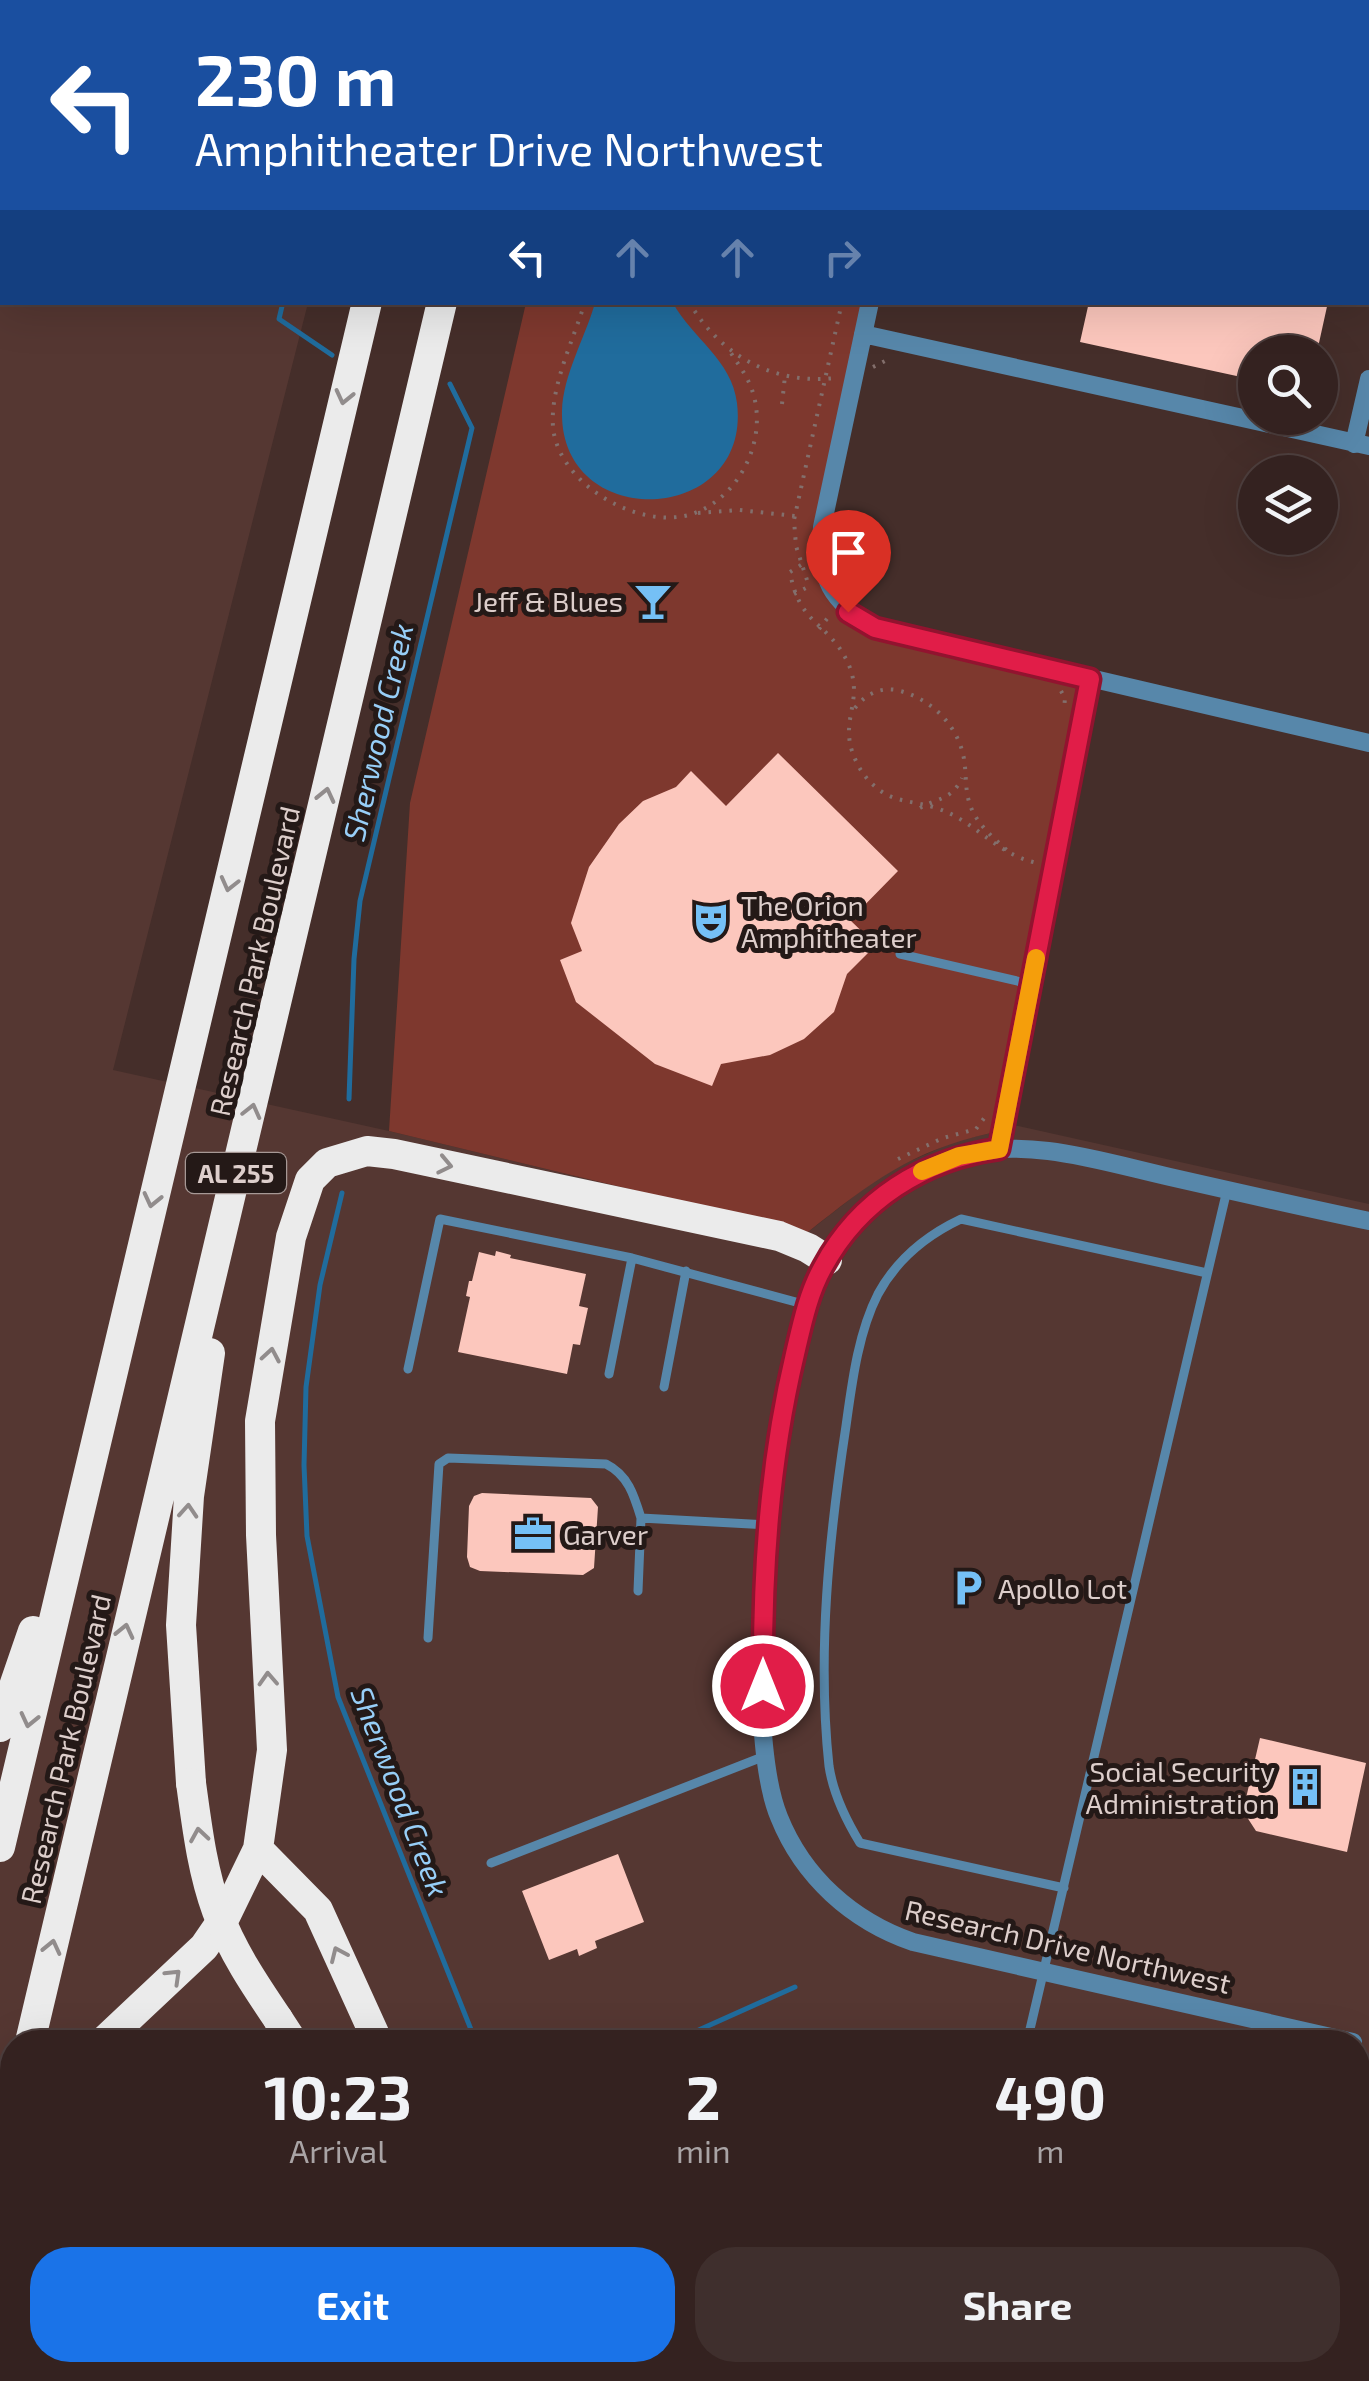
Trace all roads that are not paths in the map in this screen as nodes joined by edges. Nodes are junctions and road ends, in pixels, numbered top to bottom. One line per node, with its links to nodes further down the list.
1 (366, 305): 23 (highway, Research Park Boulevard / AL 255, one-way to 23)
2 (441, 305): 13 (highway, Research Park Boulevard / AL 255, one-way to 2)
3 (869, 305): 4 (street)
4 (863, 334): 6 (street); 7 (street)
5 (1369, 379): 6 (street)
6 (1362, 445)
7 (1090, 679): 8 (street); 10 (street)
8 (1369, 743)
9 (900, 954): 10 (lane)
10 (1030, 984): 11 (street)
11 (999, 1149): 12 (street, Research Drive Northwest); 16 (street, Research Drive Northwest)
12 (1227, 1190): 14 (street, Research Drive Northwest); 18 (lane)
13 (230, 1196): 35 (highway, Research Park Boulevard / AL 255, one-way to 13); 37 (highway, one-way to 13, bridge)
14 (1369, 1221)
15 (632, 1258): 17 (lane); 20 (lane); 21 (lane)
16 (827, 1260): 19 (street, Research Drive Northwest); 31 (highway, one-way to 16)
17 (686, 1271): 19 (lane); 22 (lane)
18 (1208, 1273): 33 (lane); 33 (lane)
19 (807, 1304): 25 (street, Research Drive Northwest)
20 (408, 1369)
21 (609, 1374)
22 (664, 1387)
23 (86, 1477): 28 (highway); 30 (highway, Research Park Boulevard / AL 255, one-way to 30)
24 (641, 1518): 25 (lane); 26 (lane); 27 (lane)
25 (768, 1525): 29 (street, Research Drive Northwest)
26 (638, 1591)
27 (428, 1638)
28 (0, 1727)
29 (765, 1756): 32 (lane); 34 (street, Research Drive Northwest)
30 (0, 1846)
31 (258, 1850): 36 (highway, one-way to 31); 38 (highway, one-way to 31)
32 (491, 1863)
33 (1064, 1888): 34 (lane)
34 (1044, 1971): 39 (lane); 40 (street, Research Drive Northwest)
35 (33, 2030)
36 (116, 2030)
37 (284, 2030)
38 (373, 2030)
39 (1030, 2030)
40 (1299, 2030)

